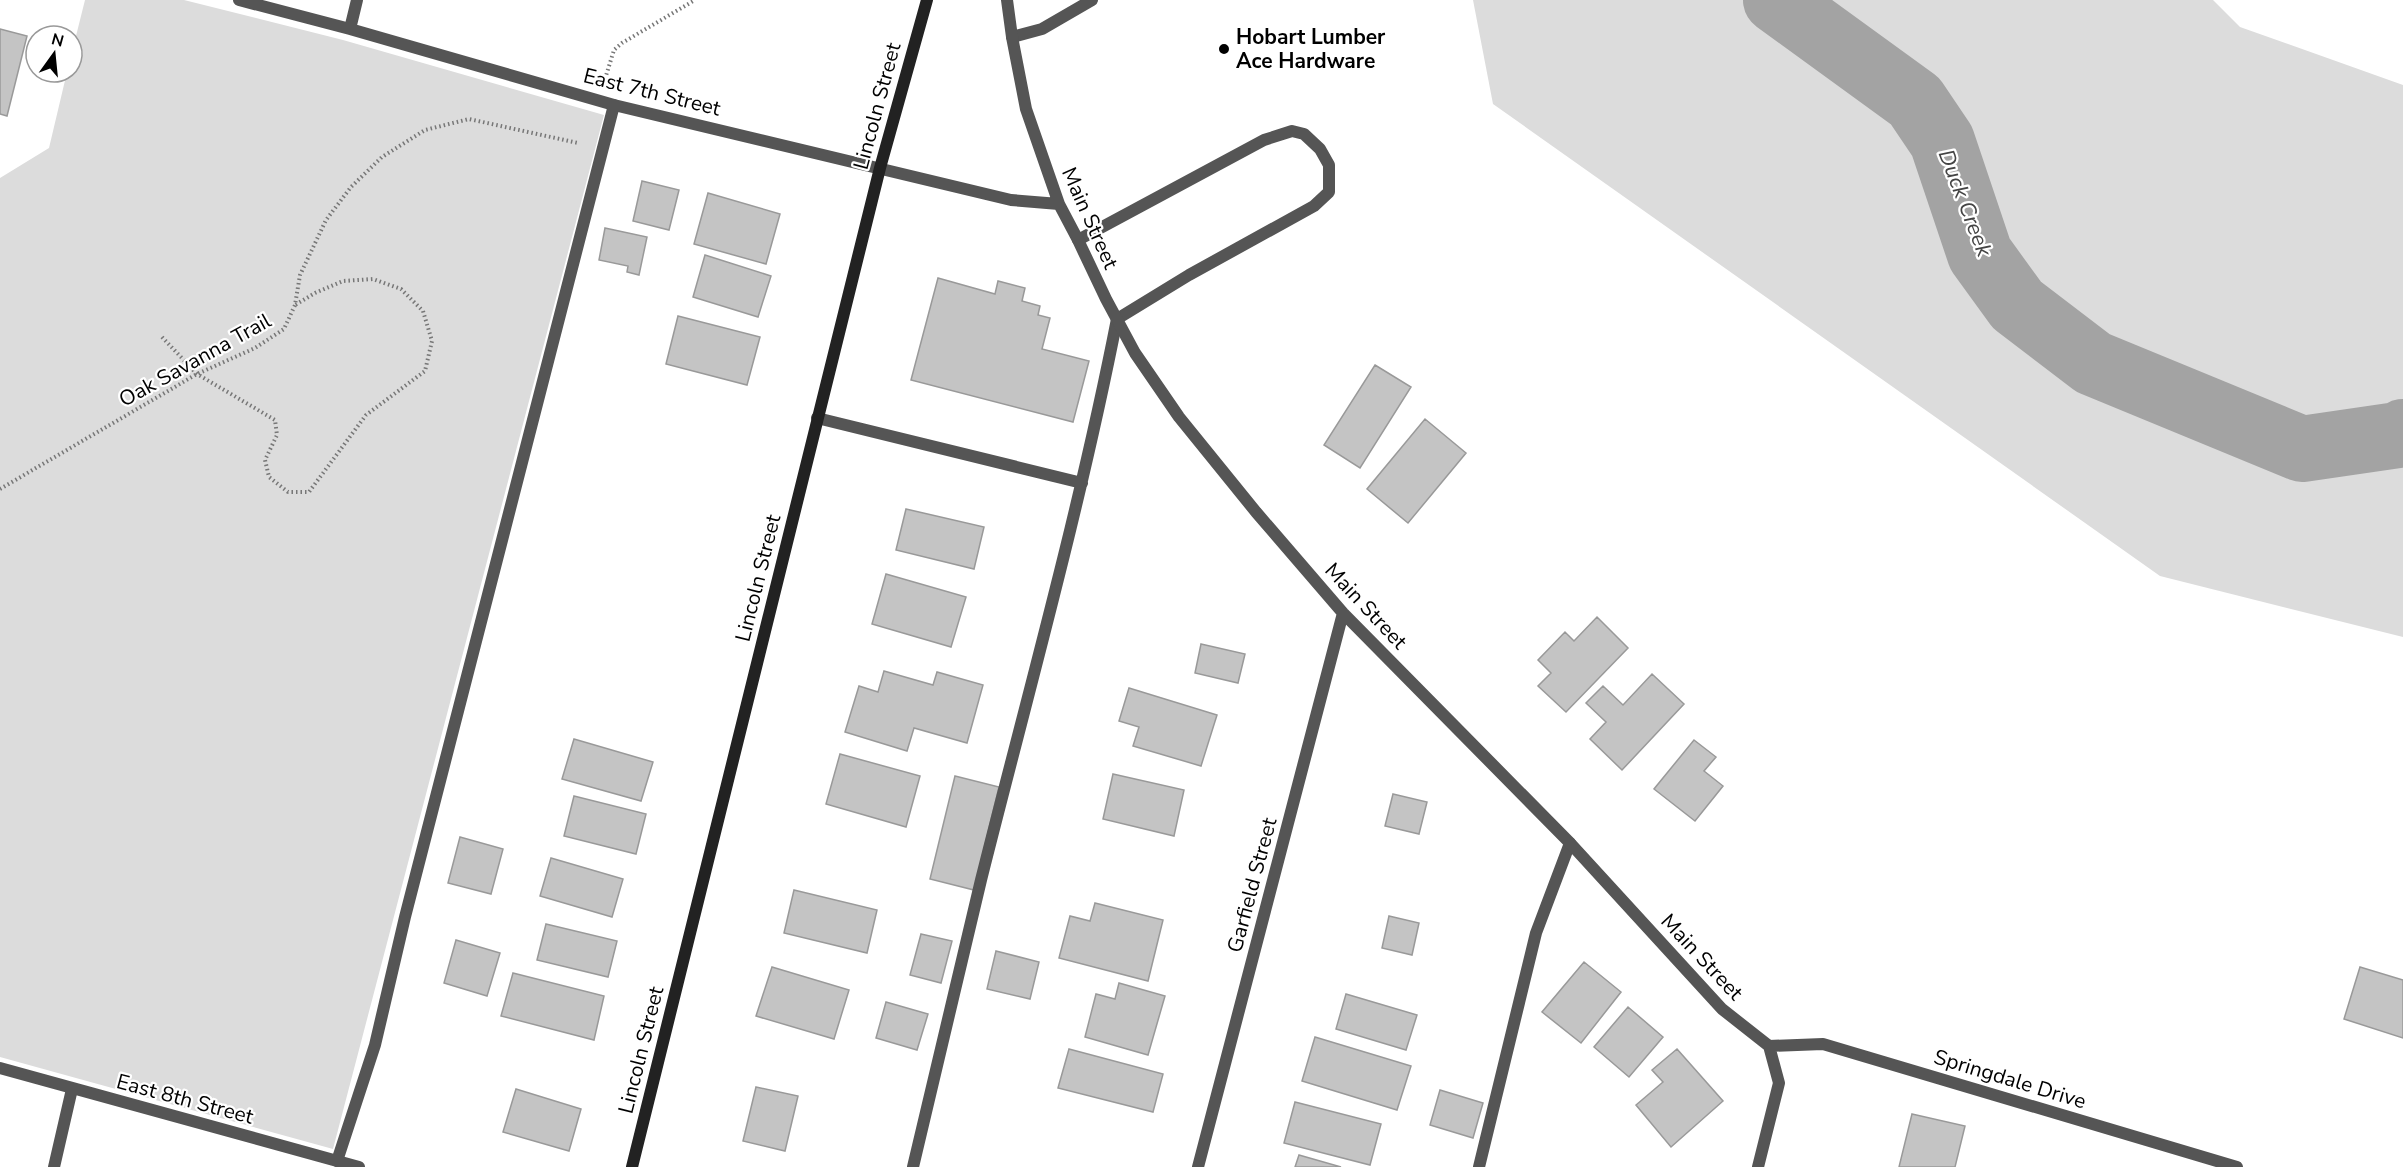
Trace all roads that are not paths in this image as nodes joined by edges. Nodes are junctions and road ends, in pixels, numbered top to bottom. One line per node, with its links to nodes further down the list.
1 (239, 0): 6 (street, East 7th Street)
2 (357, 0): 6 (street)
3 (927, 0): 9 (main road, Lincoln Street)
4 (1007, 0): 7 (street, Main Street)
5 (1092, 0): 7 (street)
6 (350, 29): 8 (street, East 7th Street)
7 (1012, 37): 10 (street, Main Street)
8 (614, 105): 9 (street, East 7th Street); 20 (street)
9 (879, 168): 10 (street, East 7th Street); 13 (main road, Lincoln Street)
10 (1059, 204): 11 (street, Main Street)
11 (1078, 240): 12 (street, Main Street); 12 (street)
12 (1117, 319): 14 (street); 15 (street, Main Street)
13 (817, 418): 14 (street); 22 (main road, Lincoln Street)
14 (1082, 483): 23 (street)
15 (1343, 613): 16 (street, Main Street); 24 (street, Garfield Street)
16 (1570, 843): 17 (street, Main Street); 25 (street)
17 (1769, 1046): 26 (street); 27 (street, Springdale Drive)
18 (0, 1068): 19 (street, East 8th Street)
19 (72, 1089): 20 (street, East 8th Street); 21 (street)
20 (347, 1165)
21 (54, 1167)
22 (632, 1167)
23 (914, 1167)
24 (1198, 1167)
25 (1479, 1167)
26 (1758, 1167)
27 (2237, 1167)

